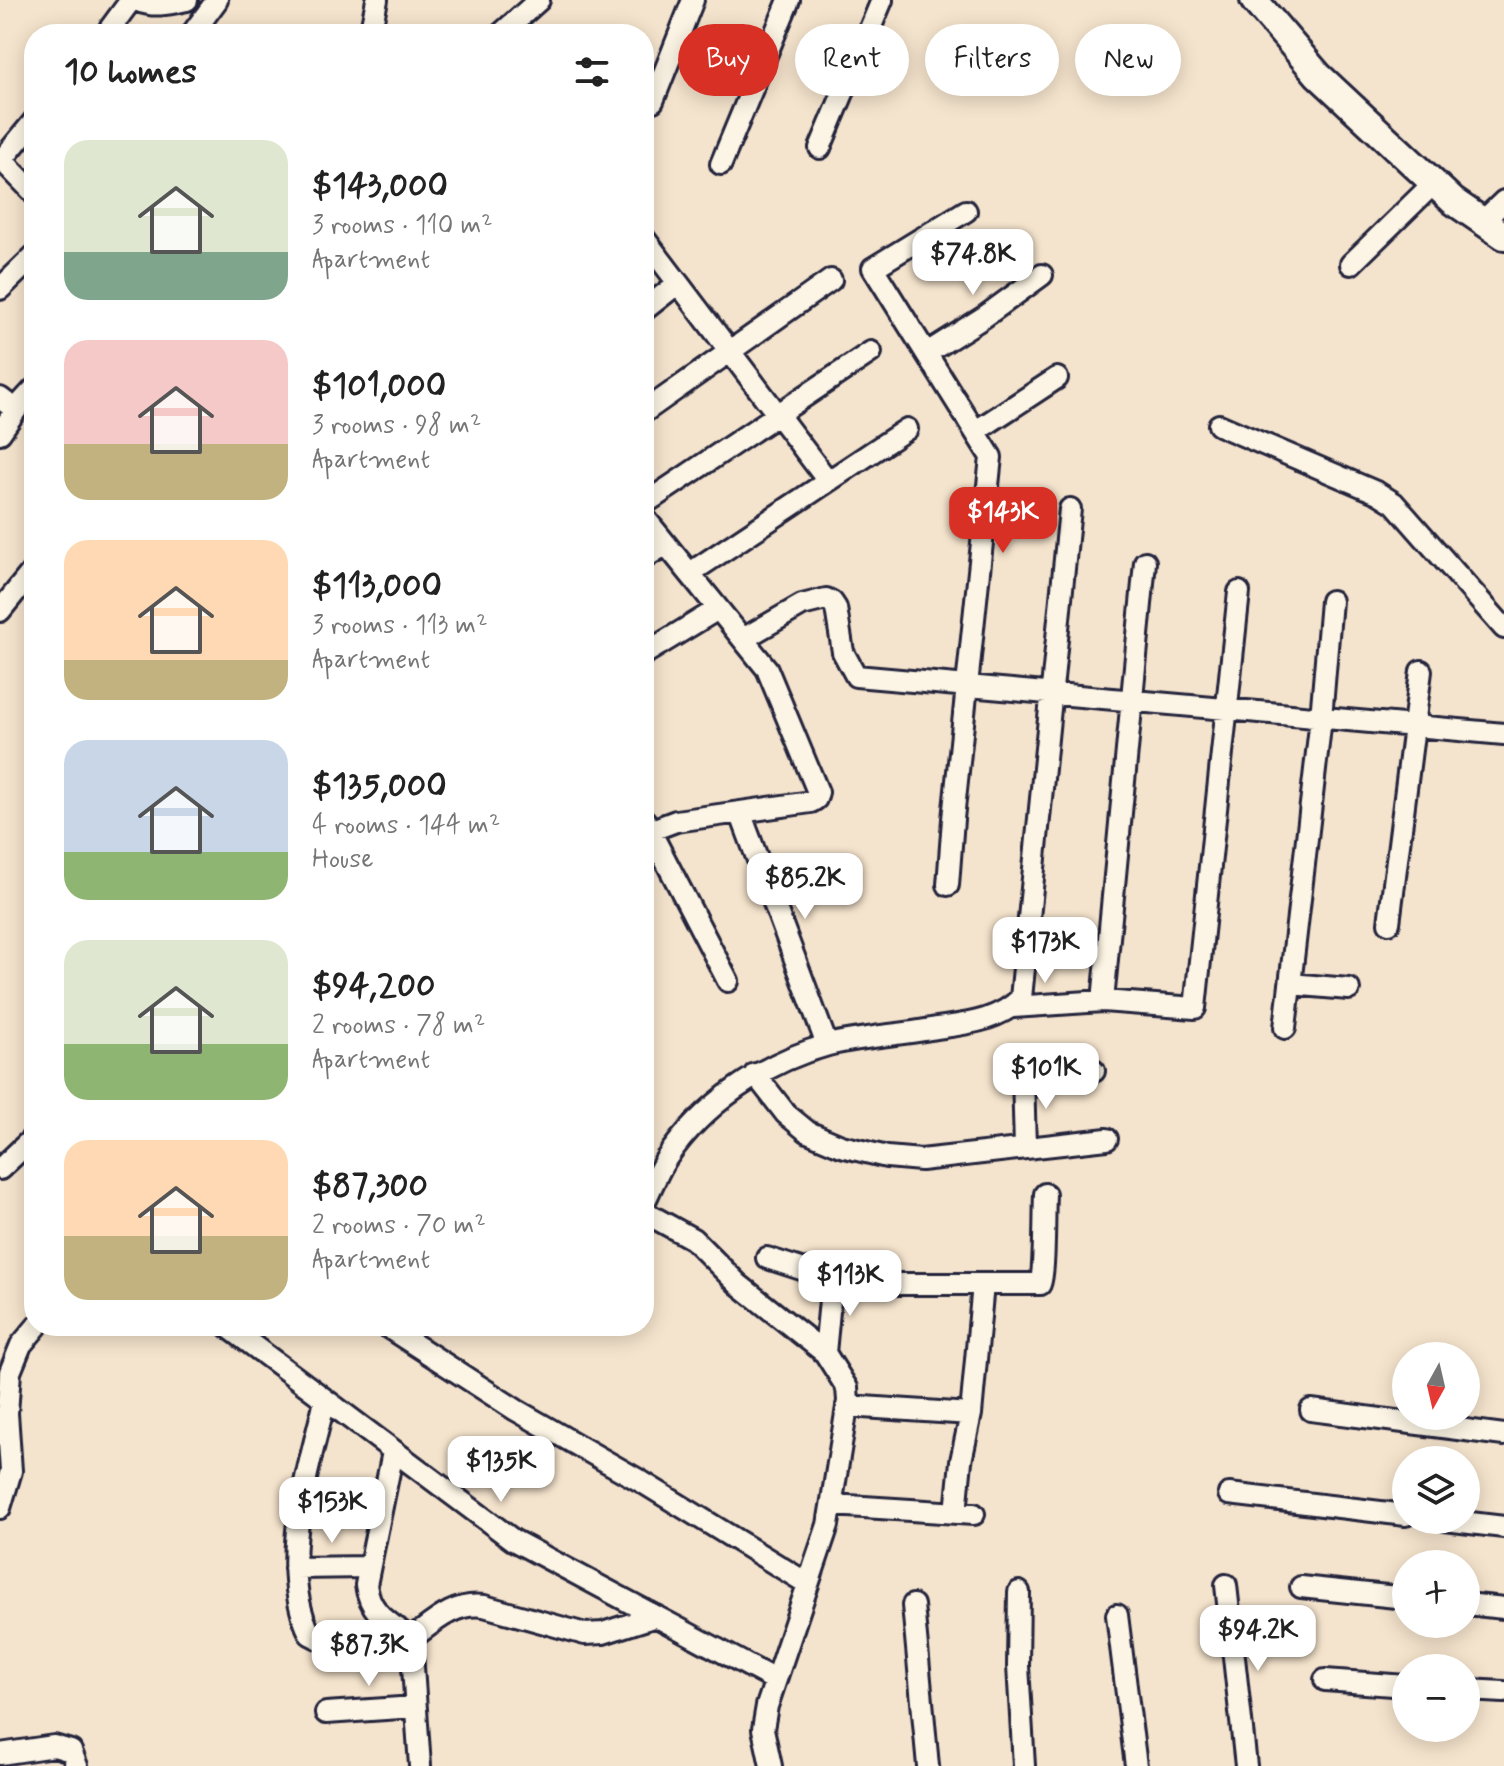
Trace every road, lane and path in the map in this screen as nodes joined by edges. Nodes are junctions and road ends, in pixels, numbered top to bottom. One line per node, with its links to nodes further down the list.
1 (133, 0): 2 (street); 10 (street)
2 (187, 0)
3 (217, 0): 11 (street)
4 (377, 0): 12 (street)
5 (539, 0): 13 (street)
6 (789, 0): 17 (street)
7 (882, 0): 16 (street)
8 (1254, 0): 19 (street)
9 (688, 2): 14 (street)
10 (114, 24)
11 (199, 24)
12 (372, 24)
13 (512, 24)
14 (654, 98)
15 (24, 133): 18 (street)
16 (820, 148)
17 (721, 164)
18 (24, 183)
19 (1434, 183): 22 (street); 25 (street)
20 (1504, 201): 22 (street)
21 (966, 211): 33 (street)
22 (1494, 228)
23 (654, 252): 29 (street)
24 (24, 263): 27 (street)
25 (1351, 264)
26 (1042, 275): 33 (street)
27 (4, 276)
28 (831, 280): 31 (street)
29 (677, 284): 30 (street); 31 (street)
30 (654, 302)
31 (728, 351): 36 (street); 37 (street)
32 (871, 352): 37 (street)
33 (927, 353): 40 (street)
34 (1057, 378): 40 (street)
35 (8, 404): 41 (street)
36 (654, 405)
37 (777, 415): 42 (street); 43 (street)
38 (1219, 425): 55 (street)
39 (907, 429): 42 (street)
40 (976, 431): 59 (street)
41 (0, 433)
42 (828, 481): 49 (street)
43 (654, 497)
44 (1070, 509): 60 (street)
45 (654, 529): 46 (street)
46 (666, 544): 47 (street); 49 (street)
47 (654, 552)
48 (1145, 562): 61 (street)
49 (690, 573): 53 (street)
50 (24, 581): 54 (street)
51 (1239, 592): 62 (street)
52 (1331, 601): 63 (street)
53 (718, 609): 56 (street); 57 (street)
54 (0, 611)
55 (1504, 628)
56 (743, 639): 59 (street); 66 (street)
57 (654, 648)
58 (1421, 671): 64 (street)
59 (966, 688): 60 (street); 69 (street)
60 (1052, 695): 61 (street); 75 (street)
61 (1131, 702): 62 (street); 74 (street)
62 (1226, 710): 63 (street); 74 (street)
63 (1321, 718): 64 (street); 72 (street)
64 (1414, 726): 65 (street); 70 (street)
65 (1504, 734)
66 (740, 812): 67 (street); 77 (street)
67 (654, 823)
68 (654, 836): 71 (street)
69 (948, 885)
70 (1389, 923)
71 (728, 981)
72 (1290, 984): 73 (street); 76 (street)
73 (1349, 989)
74 (1103, 1001): 75 (street)
75 (1013, 1007): 77 (street)
76 (1285, 1028)
77 (827, 1045): 79 (street)
78 (1094, 1071): 82 (street)
79 (755, 1074): 82 (street); 84 (street)
80 (1107, 1139): 82 (street)
81 (24, 1146): 83 (street)
82 (1025, 1148)
83 (0, 1169)
84 (654, 1183)
85 (1045, 1194): 89 (street)
86 (654, 1218): 93 (street)
87 (767, 1258): 88 (street)
88 (832, 1279): 89 (street); 93 (street)
89 (983, 1284): 98 (street)
90 (29, 1336): 94 (street)
91 (240, 1336): 95 (street)
92 (401, 1336): 109 (street)
93 (825, 1353): 96 (street)
94 (6, 1363): 103 (street)
95 (325, 1400): 100 (street); 108 (street)
96 (847, 1406): 98 (street); 102 (street)
97 (1311, 1410): 99 (street)
98 (971, 1414): 102 (street)
99 (1504, 1435)
100 (393, 1452): 107 (street); 118 (street)
101 (1229, 1494): 104 (street)
102 (832, 1505): 109 (street)
103 (0, 1508)
104 (1392, 1513)
105 (1480, 1524): 106 (street)
106 (1504, 1527)
107 (369, 1567): 108 (street); 119 (street)
108 (295, 1568): 119 (street)
109 (808, 1584): 120 (street)
110 (1226, 1585): 134 (street)
111 (1301, 1587): 113 (street)
112 (1019, 1592): 132 (street)
113 (1392, 1597)
114 (913, 1605): 131 (street)
115 (1480, 1605): 116 (street)
116 (1504, 1608)
117 (1117, 1615): 133 (street)
118 (656, 1616): 119 (street); 120 (street)
119 (404, 1634): 125 (street)
120 (775, 1680): 130 (street)
121 (1325, 1680): 122 (street)
122 (1392, 1685)
123 (1480, 1691): 124 (street)
124 (1504, 1692)
125 (415, 1707): 126 (street); 129 (street)
126 (326, 1713)
127 (0, 1754): 128 (street)
128 (77, 1766)
129 (420, 1766)
130 (771, 1766)
131 (928, 1766)
132 (1024, 1766)
133 (1136, 1766)
134 (1246, 1766)

